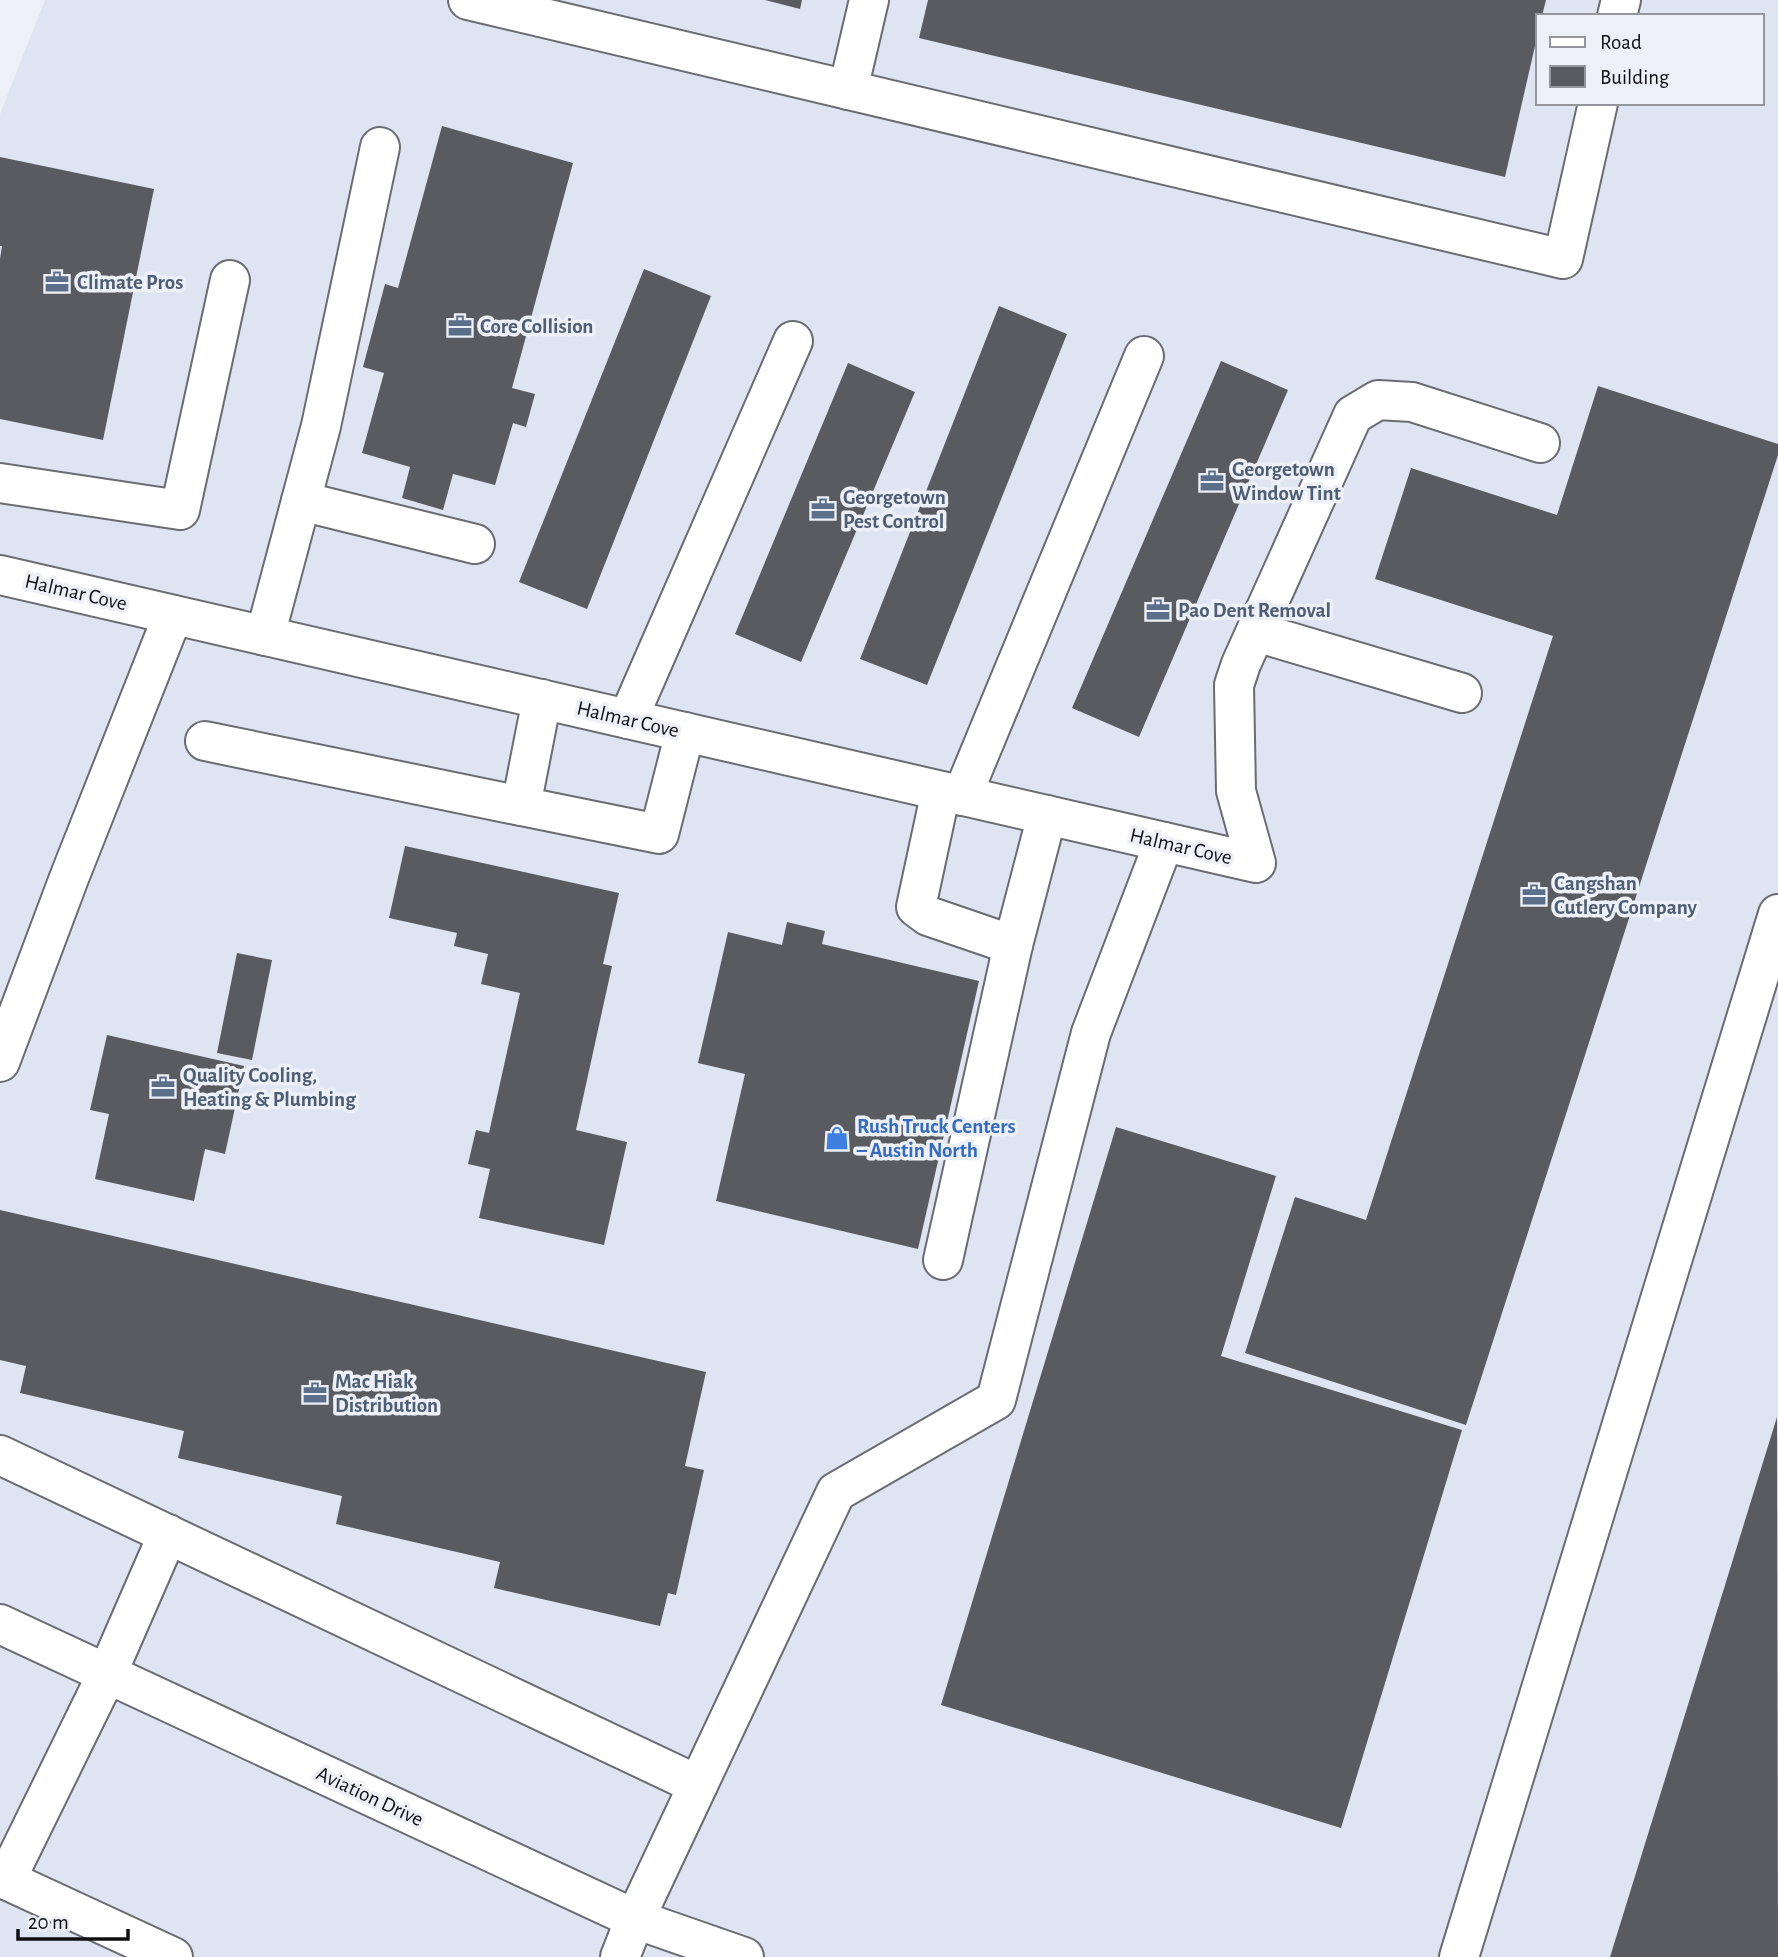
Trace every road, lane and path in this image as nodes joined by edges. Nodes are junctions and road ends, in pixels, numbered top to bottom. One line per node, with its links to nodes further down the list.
1 (468, 0): 3 (street)
2 (869, 0): 3 (street)
3 (848, 90): 4 (street)
4 (1598, 105)
5 (380, 147): 11 (street)
6 (230, 280): 10 (street)
7 (793, 341): 19 (street)
8 (1144, 356): 22 (street)
9 (1540, 443): 15 (street)
10 (0, 483)
11 (301, 501): 12 (street); 16 (street)
12 (475, 544)
13 (0, 575): 14 (street, Halmar Cove)
14 (173, 615): 16 (street, Halmar Cove); 28 (street)
15 (1256, 632): 17 (street); 25 (street, Halmar Cove)
16 (265, 636): 18 (street, Halmar Cove)
17 (1462, 693)
18 (542, 699): 19 (street, Halmar Cove); 23 (street)
19 (628, 719): 20 (street, Halmar Cove)
20 (685, 732): 22 (street, Halmar Cove); 23 (street)
21 (205, 741): 23 (street)
22 (951, 793): 24 (street, Halmar Cove); 27 (street)
23 (521, 806)
24 (1047, 815): 25 (street, Halmar Cove); 27 (street)
25 (1164, 842): 34 (street)
26 (1778, 914): 40 (street)
27 (1013, 945): 29 (street)
28 (0, 1062)
29 (943, 1260)
30 (0, 1455): 31 (street)
31 (168, 1534): 33 (street); 34 (street)
32 (0, 1624): 33 (street, Aviation Drive)
33 (107, 1674): 35 (street); 36 (street, Aviation Drive)
34 (698, 1785): 36 (street)
35 (3, 1878): 37 (street)
36 (635, 1919): 38 (street); 39 (street, Aviation Drive)
37 (173, 1957)
38 (620, 1957)
39 (744, 1957)
40 (1459, 1957)

